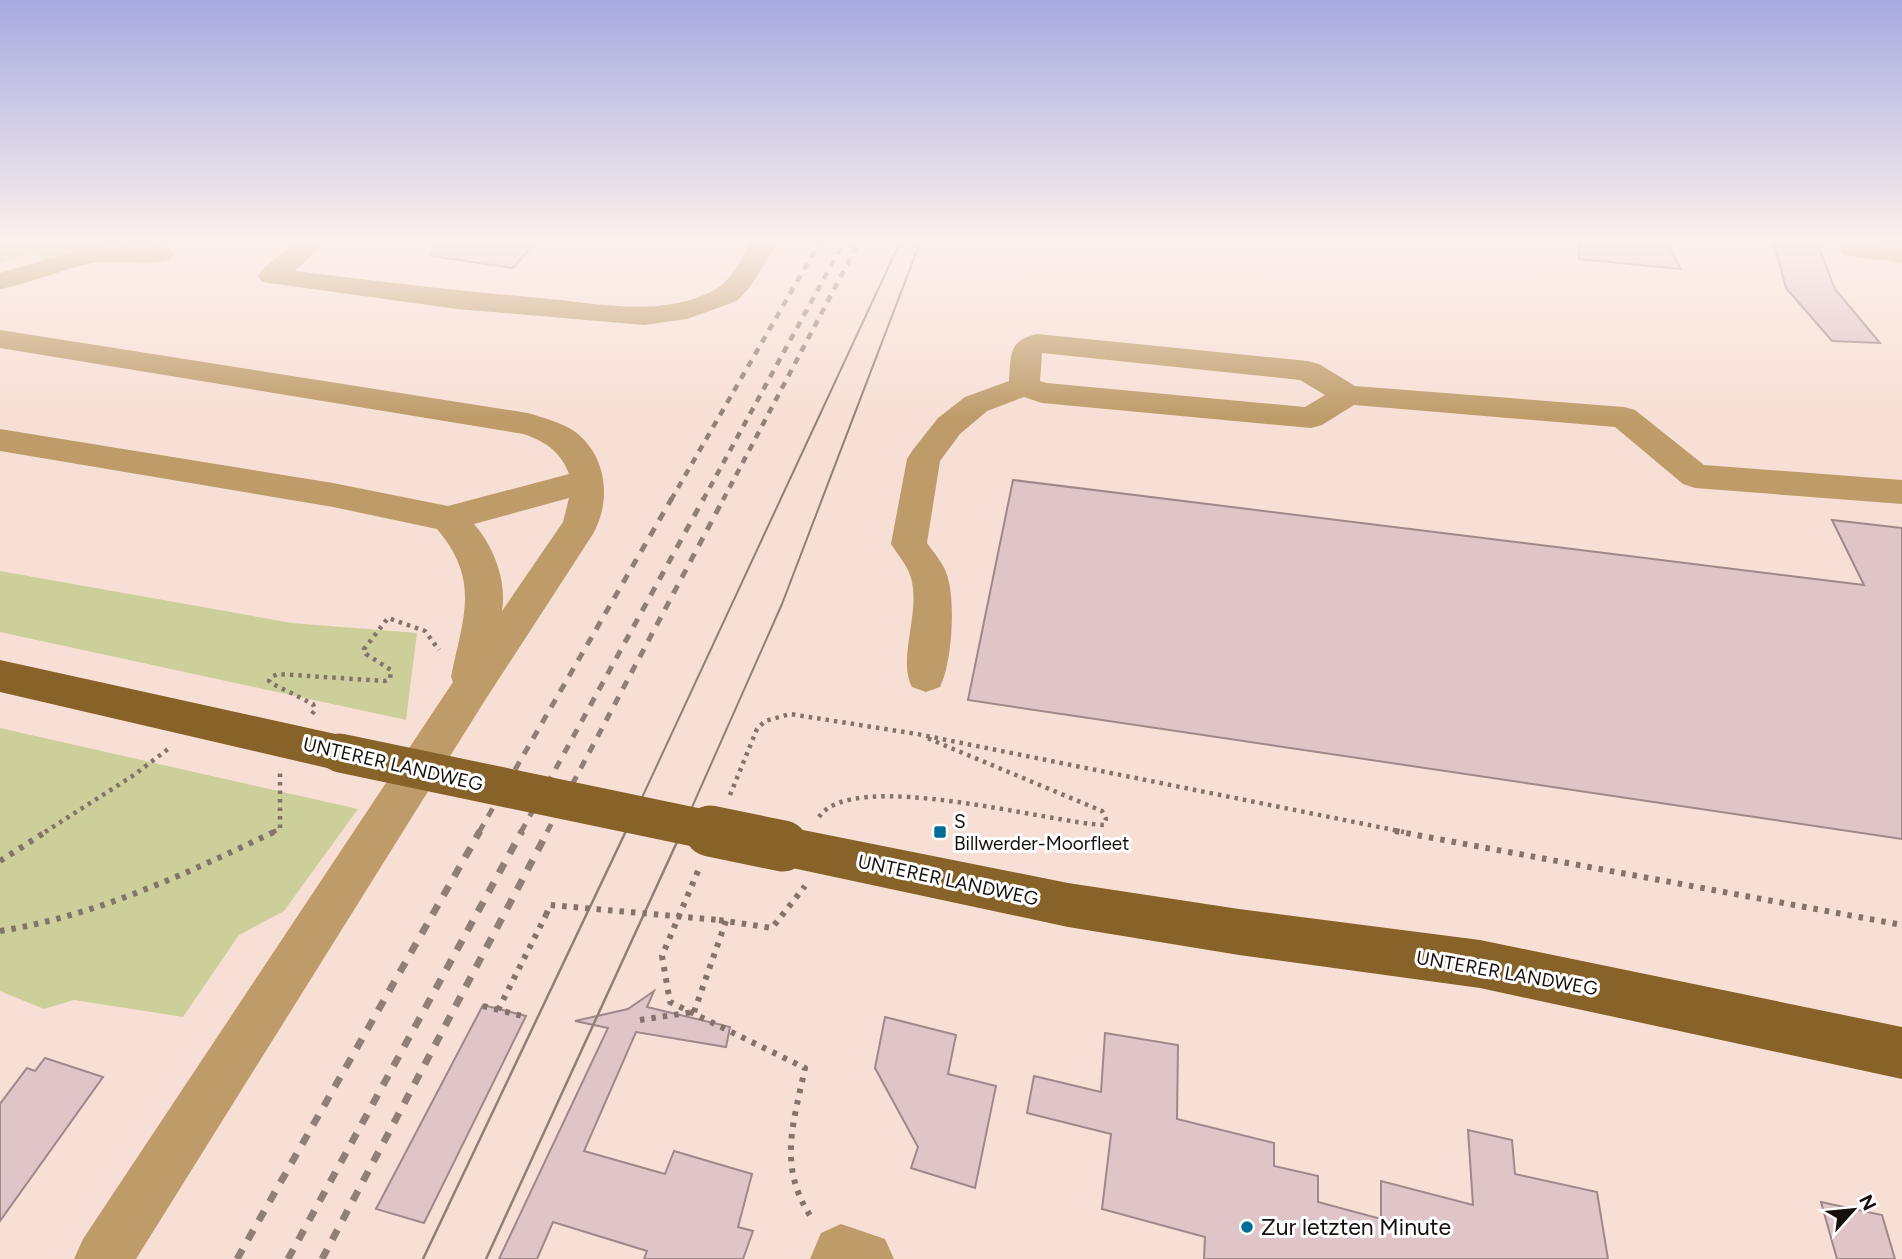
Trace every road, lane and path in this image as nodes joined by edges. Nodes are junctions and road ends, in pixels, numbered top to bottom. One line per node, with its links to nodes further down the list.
1 (447, 299): 2 (lane)
2 (719, 299)
3 (0, 340): 7 (lane)
4 (1024, 386): 5 (lane); 5 (lane); 11 (lane)
5 (1348, 394): 8 (lane)
6 (0, 440): 9 (lane)
7 (587, 481): 9 (lane); 12 (lane)
8 (1902, 492)
9 (448, 519): 12 (lane)
10 (0, 676): 14 (main road, UNTERER LANDWEG)
11 (926, 676)
12 (468, 693): 16 (path); 29 (lane)
13 (798, 715): 15 (path)
14 (213, 724): 16 (main road, UNTERER LANDWEG); 18 (path)
15 (917, 734): 17 (path); 20 (path)
16 (296, 743): 17 (main road, UNTERER LANDWEG, bridge); 21 (path)
17 (792, 848): 19 (path); 27 (main road, UNTERER LANDWEG)
18 (0, 861)
19 (722, 920): 23 (path, bridge); 24 (path)
20 (1902, 925)
21 (0, 931)
22 (483, 1006): 23 (path)
23 (498, 1010): 25 (path)
24 (694, 1012): 26 (path); 28 (path)
25 (526, 1017)
26 (640, 1020)
27 (1902, 1053)
28 (848, 1257)
29 (103, 1259)

